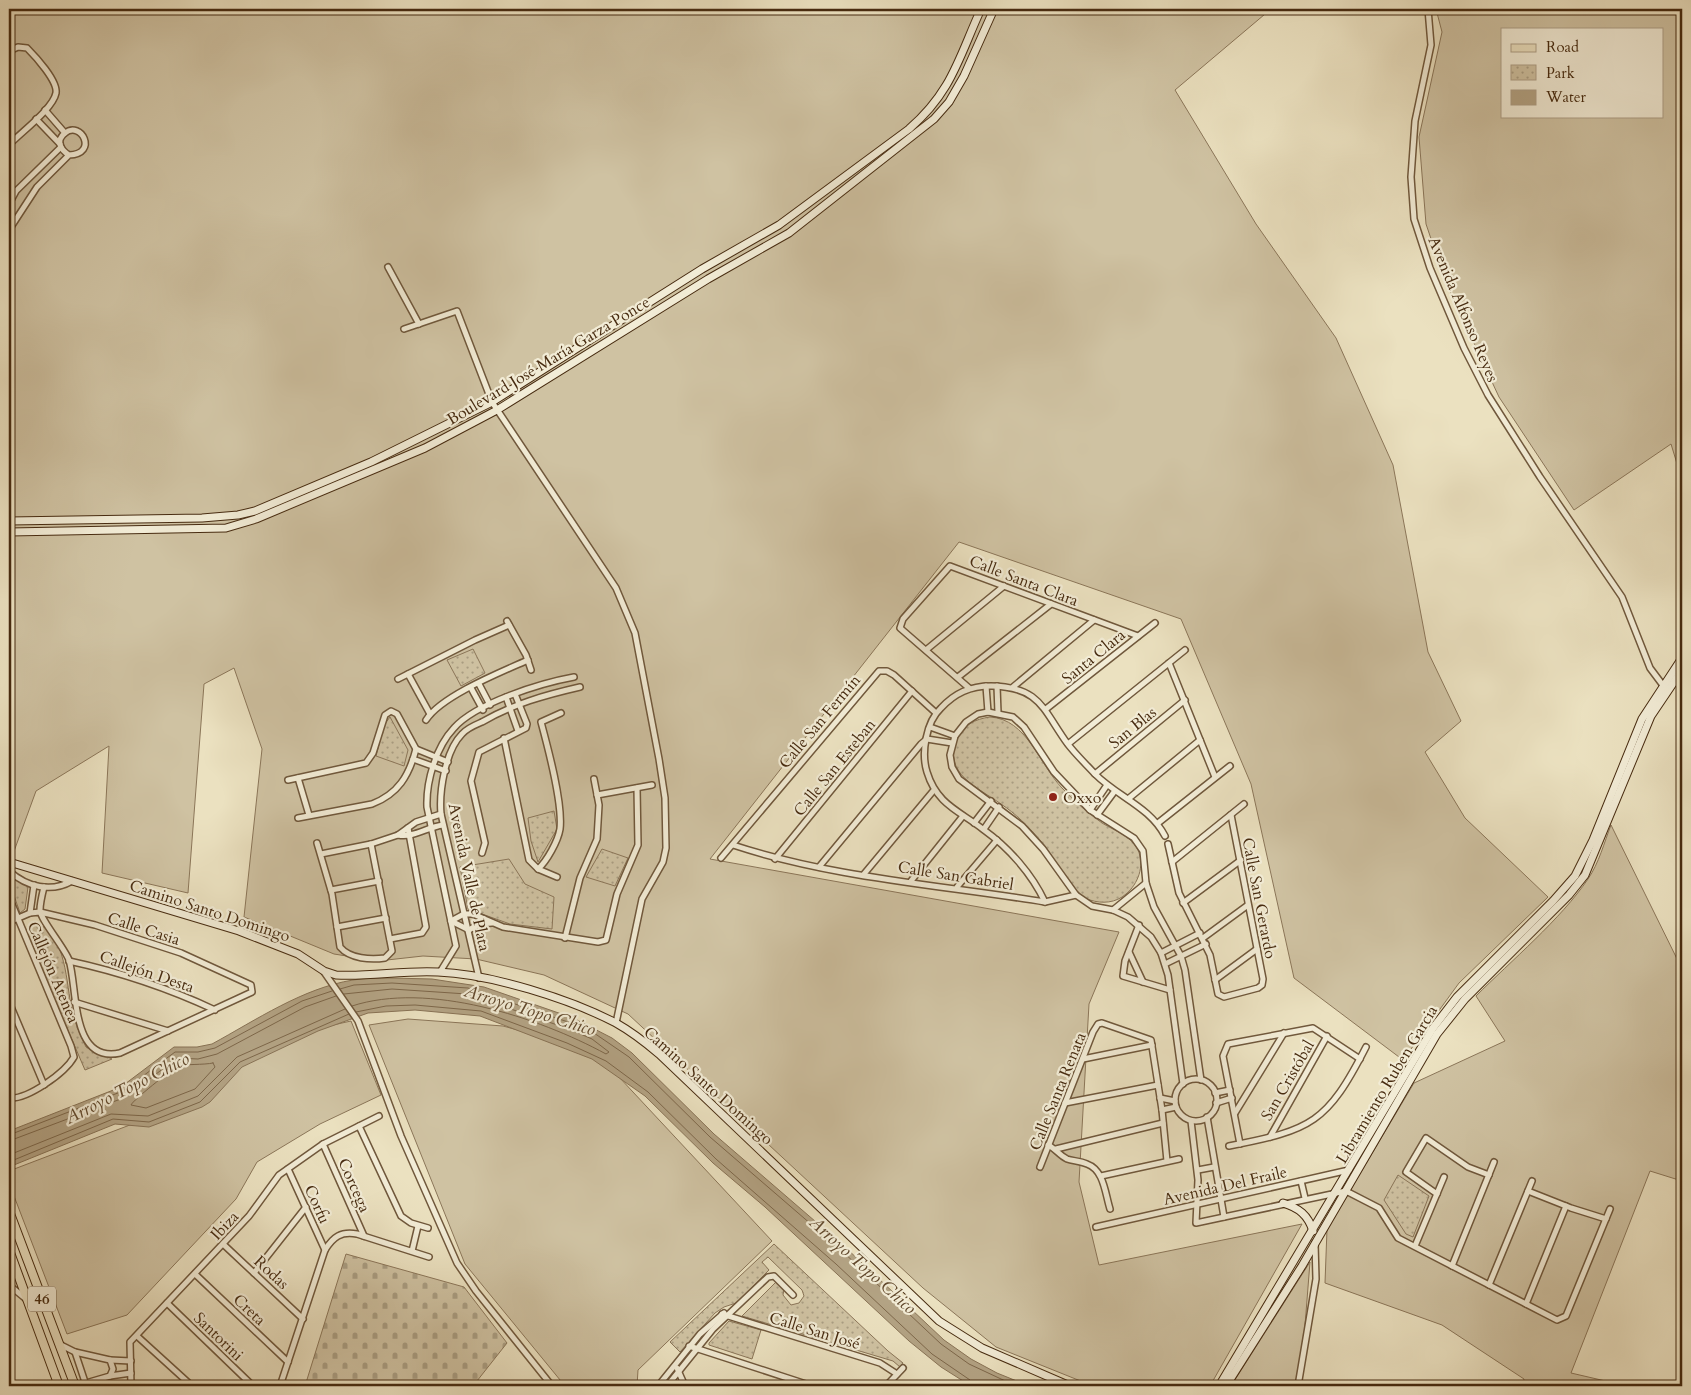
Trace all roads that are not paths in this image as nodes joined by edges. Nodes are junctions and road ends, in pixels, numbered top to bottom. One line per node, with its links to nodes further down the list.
1 (981, 9): 11 (street, Boulevard José María Garza Ponce)
2 (994, 9): 12 (street, Boulevard José María Garza Ponce)
3 (1428, 9): 46 (street, Avenida Alfonso Reyes)
4 (9, 51): 5 (street)
5 (45, 110): 6 (street); 7 (street)
6 (36, 119): 8 (street); 9 (street)
7 (65, 133): 9 (street); 10 (street)
8 (9, 145)
9 (60, 145): 10 (street); 13 (street)
10 (69, 156): 14 (street)
11 (831, 186): 12 (street); 18 (street, Boulevard José María Garza Ponce)
12 (839, 196): 19 (street, Boulevard José María Garza Ponce)
13 (9, 204)
14 (9, 230)
15 (388, 267): 16 (street)
16 (419, 324): 17 (street); 18 (street)
17 (404, 329)
18 (492, 402): 19 (street); 20 (street, Boulevard José María Garza Ponce)
19 (496, 410): 21 (street, Boulevard José María Garza Ponce); 172 (street)
20 (9, 521)
21 (9, 532)
22 (1004, 586): 23 (street, Calle Santa Clara); 27 (street); 27 (street, Calle Santa Clara)
23 (1051, 604): 24 (street, Calle Santa Clara); 36 (street)
24 (1094, 620): 26 (street, Calle Santa Clara); 43 (street)
25 (1155, 623): 26 (street, Santa Clara)
26 (1138, 636): 55 (street, Santa Clara)
27 (926, 650): 36 (street, Calle Santa Clara)
28 (1185, 650): 31 (street)
29 (1682, 658): 46 (street, Libramiento Ruben Garcia)
30 (528, 660): 32 (street); 34 (street); 39 (street)
31 (1169, 662): 51 (street); 70 (street)
32 (531, 670)
33 (1682, 670): 46 (street, Libramiento Ruben Garcia)
34 (408, 674): 37 (street); 60 (street)
35 (574, 677): 38 (street, Avenida Valle de Plata)
36 (958, 677): 45 (street, Calle Santa Clara)
37 (398, 680)
38 (549, 682): 48 (street); 49 (street, Avenida Valle de Plata)
39 (479, 684): 44 (street); 53 (street)
40 (986, 686): 41 (street); 45 (street); 56 (street)
41 (998, 686): 43 (street); 57 (street)
42 (580, 687): 48 (street, Avenida Valle de Plata)
43 (1013, 687): 55 (street)
44 (471, 688): 53 (street); 60 (street)
45 (969, 688): 59 (street)
46 (1665, 688): 211 (street, Libramiento Ruben Garcia); 214 (street, Libramiento Ruben Garcia)
47 (912, 691): 59 (street, Calle San Fermín); 114 (street, Calle San Fermín); 118 (street, Calle San Esteban)
48 (552, 693): 52 (street, Avenida Valle de Plata)
49 (515, 694): 50 (street, Avenida Valle de Plata); 52 (street)
50 (506, 698): 53 (street, Avenida Valle de Plata); 54 (street)
51 (1185, 700): 68 (street); 78 (street, San Blas)
52 (519, 703): 54 (street, Avenida Valle de Plata); 64 (street)
53 (487, 707): 61 (street); 72 (street, Avenida Valle de Plata)
54 (510, 708): 61 (street, Avenida Valle de Plata); 64 (street)
55 (1046, 709): 70 (street)
56 (988, 712): 57 (street); 65 (street)
57 (998, 712): 93 (street)
58 (561, 713): 123 (street)
59 (936, 713): 63 (street)
60 (430, 714): 62 (street)
61 (491, 716): 74 (street, Avenida Valle de Plata)
62 (426, 720)
63 (930, 727): 65 (street); 67 (street)
64 (518, 731): 66 (street)
65 (955, 736): 69 (street)
66 (504, 738): 115 (street); 123 (street)
67 (927, 739): 69 (street); 86 (street, Calle San Gabriel); 122 (street)
68 (1200, 740): 79 (street); 89 (street)
69 (952, 743): 90 (street)
70 (1068, 744): 78 (street)
71 (416, 749): 72 (street); 73 (street); 80 (street)
72 (437, 757): 74 (street); 76 (street, Avenida Valle de Plata)
73 (413, 759): 76 (street); 95 (street)
74 (448, 762): 77 (street, Avenida Valle de Plata)
75 (1230, 766): 79 (street)
76 (434, 767): 77 (street); 99 (street, Avenida Valle de Plata)
77 (446, 771): 94 (street, Avenida Valle de Plata)
78 (1095, 774): 84 (street)
79 (1215, 777): 102 (street)
80 (298, 778): 82 (street); 95 (street)
81 (594, 779): 88 (street)
82 (288, 780)
83 (652, 785): 85 (street)
84 (1107, 785): 87 (street); 93 (street)
85 (636, 788): 88 (street); 153 (street)
86 (934, 790): 98 (street, Calle San Gabriel); 125 (street, Calle San Gabriel)
87 (1114, 792): 89 (street); 96 (street)
88 (597, 795): 153 (street)
89 (1128, 799): 102 (street)
90 (991, 801): 92 (street); 101 (street)
91 (1244, 804): 97 (street)
92 (999, 806): 106 (street); 135 (street)
93 (1090, 810): 96 (street)
94 (441, 814): 99 (street); 103 (street, Avenida Valle de Plata)
95 (309, 815): 100 (street)
96 (1097, 815): 130 (street)
97 (1231, 815): 119 (street, Calle San Gerardo); 121 (street)
98 (963, 816): 101 (street, Calle San Gabriel); 129 (street)
99 (430, 817): 104 (street, Avenida Valle de Plata); 105 (street)
100 (298, 818)
101 (974, 823): 106 (street, Calle San Gabriel)
102 (1158, 823): 109 (street)
103 (443, 825): 104 (street); 143 (street, Avenida Valle de Plata)
104 (431, 827): 108 (street); 146 (street, Avenida Valle de Plata)
105 (408, 828): 107 (street); 108 (street)
106 (984, 829): 110 (street, Calle San Gabriel)
107 (398, 835): 108 (street); 112 (street)
108 (409, 836): 154 (street)
109 (1165, 836)
110 (996, 840): 133 (street); 137 (street, Calle San Gabriel)
111 (317, 843): 116 (street)
112 (372, 844): 116 (street); 128 (street)
113 (1168, 844): 121 (street)
114 (733, 845): 117 (street, Calle San Fermín); 118 (street)
115 (482, 852)
116 (320, 854): 134 (street)
117 (721, 858)
118 (775, 859): 122 (street)
119 (1241, 860): 138 (street); 139 (street, Calle San Gerardo)
120 (9, 862): 127 (street, Camino Santo Domingo)
121 (1172, 862): 138 (street)
122 (819, 867): 125 (street, Calle San Gabriel)
123 (538, 869): 126 (street)
124 (9, 871): 131 (street)
125 (864, 874): 129 (street, Calle San Gabriel)
126 (556, 877)
127 (73, 880): 132 (street); 163 (street, Camino Santo Domingo)
128 (378, 881): 134 (street); 145 (street)
129 (912, 881): 133 (street, Calle San Gabriel)
130 (1146, 883): 140 (street); 156 (street)
131 (34, 885): 132 (street); 142 (street)
132 (44, 887): 141 (street)
133 (957, 887): 137 (street, Calle San Gabriel)
134 (331, 890): 150 (street)
135 (1076, 895): 137 (street, Calle San Gabriel); 140 (street)
136 (9, 897): 144 (street, Callejón Atenea)
137 (1045, 902)
138 (1183, 902): 152 (street)
139 (1248, 905): 155 (street); 157 (street, Calle San Gerardo)
140 (1113, 910): 149 (street)
141 (40, 912): 142 (street, Calle Casia); 161 (street); 171 (street, Calle Casia)
142 (30, 913): 144 (street, Calle Casia)
143 (464, 914): 146 (street); 148 (street); 151 (street, Avenida Valle de Plata)
144 (17, 918): 147 (street, Calle Casia); 182 (street, Callejón Atenea)
145 (386, 918): 150 (street); 154 (street)
146 (451, 921): 151 (street); 164 (street, Avenida Valle de Plata)
147 (9, 922)
148 (493, 923): 151 (street); 153 (street)
149 (1139, 925): 158 (street); 159 (street)
150 (337, 927): 154 (street)
151 (469, 930): 165 (street, Avenida Valle de Plata)
152 (1200, 933): 155 (street); 156 (street)
153 (565, 938)
154 (390, 940)
155 (1204, 941): 160 (street); 166 (street)
156 (1176, 945): 159 (street); 160 (street)
157 (1257, 948): 166 (street); 166 (street, Calle San Gerardo)
158 (1129, 952): 167 (street); 167 (street)
159 (1161, 953): 162 (street)
160 (1181, 956): 162 (street); 180 (street)
161 (69, 961): 170 (street); 171 (street, Callejón Desta)
162 (1165, 964): 168 (street)
163 (324, 971): 164 (street, Camino Santo Domingo); 281 (street)
164 (440, 972): 165 (street, Camino Santo Domingo)
165 (478, 978): 172 (street, Camino Santo Domingo)
166 (1215, 980)
167 (1143, 982): 168 (street)
168 (1170, 990): 181 (street)
169 (9, 1002): 182 (street)
170 (74, 1002): 173 (street); 173 (street)
171 (215, 1010): 173 (street)
172 (616, 1023): 286 (street, Camino Santo Domingo)
173 (168, 1031)
174 (1284, 1033): 175 (street); 184 (street); 194 (street)
175 (1327, 1036): 178 (street); 200 (street, San Cristóbal)
176 (1152, 1045): 179 (street); 179 (street, Calle Santa Renata); 183 (street)
177 (1366, 1047): 178 (street)
178 (1360, 1059): 200 (street)
179 (1083, 1060): 191 (street, Calle Santa Renata)
180 (1201, 1080): 181 (street); 185 (street)
181 (1183, 1084): 189 (street)
182 (44, 1085): 188 (street)
183 (1158, 1085): 186 (street); 191 (street)
184 (1230, 1090): 185 (street); 187 (street)
185 (1215, 1093): 190 (street)
186 (1160, 1098): 189 (street); 193 (street)
187 (1232, 1098): 190 (street); 194 (street)
188 (10, 1099)
189 (1175, 1101): 192 (street)
190 (1216, 1103): 196 (street)
191 (1065, 1104): 203 (street, Calle Santa Renata)
192 (1176, 1107): 193 (street); 197 (street)
193 (1162, 1110): 198 (street)
194 (1235, 1113): 202 (street)
195 (379, 1116): 199 (street, Ibiza)
196 (1207, 1118): 197 (street); 210 (street)
197 (1191, 1121): 213 (street)
198 (1163, 1123): 205 (street); 207 (street)
199 (359, 1126): 201 (street, Ibiza); 235 (street)
200 (1270, 1137): 202 (street)
201 (323, 1144): 212 (street, Ibiza); 239 (street, Corcega)
202 (1240, 1144): 204 (street)
203 (1048, 1145): 205 (street); 209 (street, Calle Santa Renata)
204 (1229, 1146)
205 (1056, 1149): 216 (street)
206 (1179, 1159): 207 (street)
207 (1167, 1161): 216 (street)
208 (1494, 1162): 215 (street)
209 (1040, 1167)
210 (1214, 1168): 213 (street); 225 (street)
211 (1360, 1168): 214 (street, Avenida Del Fraile); 220 (street, Libramiento Ruben Garcia)
212 (288, 1169): 229 (street, Corfu); 241 (street, Ibiza)
213 (1198, 1170): 227 (street)
214 (1349, 1170): 218 (street, Avenida Del Fraile); 222 (street, Libramiento Ruben Garcia)
215 (1489, 1175): 223 (street); 247 (street)
216 (1101, 1176): 230 (street)
217 (1444, 1177): 223 (street)
218 (1301, 1181): 224 (street); 225 (street, Avenida Del Fraile)
219 (1532, 1181): 221 (street)
220 (1346, 1191): 222 (street, Avenida Del Fraile); 240 (street, Libramiento Ruben Garcia); 242 (street)
221 (1528, 1191): 228 (street); 251 (street)
222 (1336, 1192): 224 (street, Avenida Del Fraile); 238 (street, Libramiento Ruben Garcia)
223 (1437, 1194): 242 (street)
224 (1305, 1198): 226 (street, Avenida Del Fraile)
225 (1221, 1199): 227 (street, Avenida Del Fraile); 233 (street)
226 (1283, 1203): 233 (street, Avenida Del Fraile); 238 (street)
227 (1198, 1204): 233 (street, Avenida Del Fraile); 236 (street, Avenida Del Fraile)
228 (1566, 1206): 234 (street); 255 (street)
229 (306, 1207): 244 (street, Corfu); 248 (street)
230 (1110, 1209)
231 (1610, 1209): 234 (street)
232 (9, 1211): 259 (main road, 46)
233 (1224, 1217)
234 (1606, 1219): 255 (street)
235 (418, 1226): 237 (street); 245 (street)
236 (1096, 1227)
237 (428, 1228)
238 (1313, 1231): 287 (street, Libramiento Ruben Garcia)
239 (364, 1236): 244 (street); 245 (street)
240 (1315, 1242): 288 (street, Libramiento Ruben Garcia); 289 (street)
241 (223, 1244): 248 (street, Rodas); 249 (street, Ibiza)
242 (1415, 1246): 247 (street)
243 (9, 1250): 253 (main road, 46)
244 (325, 1250): 257 (street)
245 (412, 1251): 246 (street)
246 (429, 1257)
247 (1452, 1266): 251 (street)
248 (254, 1273): 257 (street, Rodas)
249 (195, 1274): 254 (street, Ibiza); 265 (street, Creta)
250 (9, 1285): 253 (street)
251 (1489, 1285): 255 (street)
252 (793, 1295): 256 (street)
253 (28, 1300): 275 (main road, 46)
254 (167, 1303): 258 (street, Ibiza); 279 (street, Santorini)
255 (1526, 1304)
256 (726, 1314): 260 (street); 261 (street); 270 (street, Calle San José)
257 (303, 1319): 265 (street)
258 (136, 1336): 264 (street); 278 (street)
259 (59, 1343): 262 (street); 276 (main road, 46)
260 (689, 1346): 261 (street); 266 (street)
261 (695, 1350): 268 (street); 284 (street)
262 (74, 1352): 263 (street); 273 (street)
263 (110, 1360): 264 (street); 271 (street)
264 (131, 1360): 269 (street)
265 (288, 1362): 280 (street)
266 (674, 1364): 268 (street); 272 (street)
267 (903, 1368): 270 (street)
268 (679, 1371): 274 (street); 283 (street)
269 (131, 1373): 271 (street); 277 (street)
270 (898, 1374): 285 (street)
271 (110, 1376): 273 (street)
272 (660, 1384): 274 (street)
273 (86, 1385)
274 (668, 1385): 282 (street)
275 (60, 1386)
276 (75, 1386)
277 (130, 1386)
278 (192, 1386)
279 (253, 1386)
280 (280, 1386)
281 (552, 1386)
282 (680, 1386)
283 (685, 1386)
284 (812, 1386)
285 (886, 1386)
286 (1070, 1386)
287 (1219, 1386)
288 (1226, 1386)
289 (1298, 1386)

